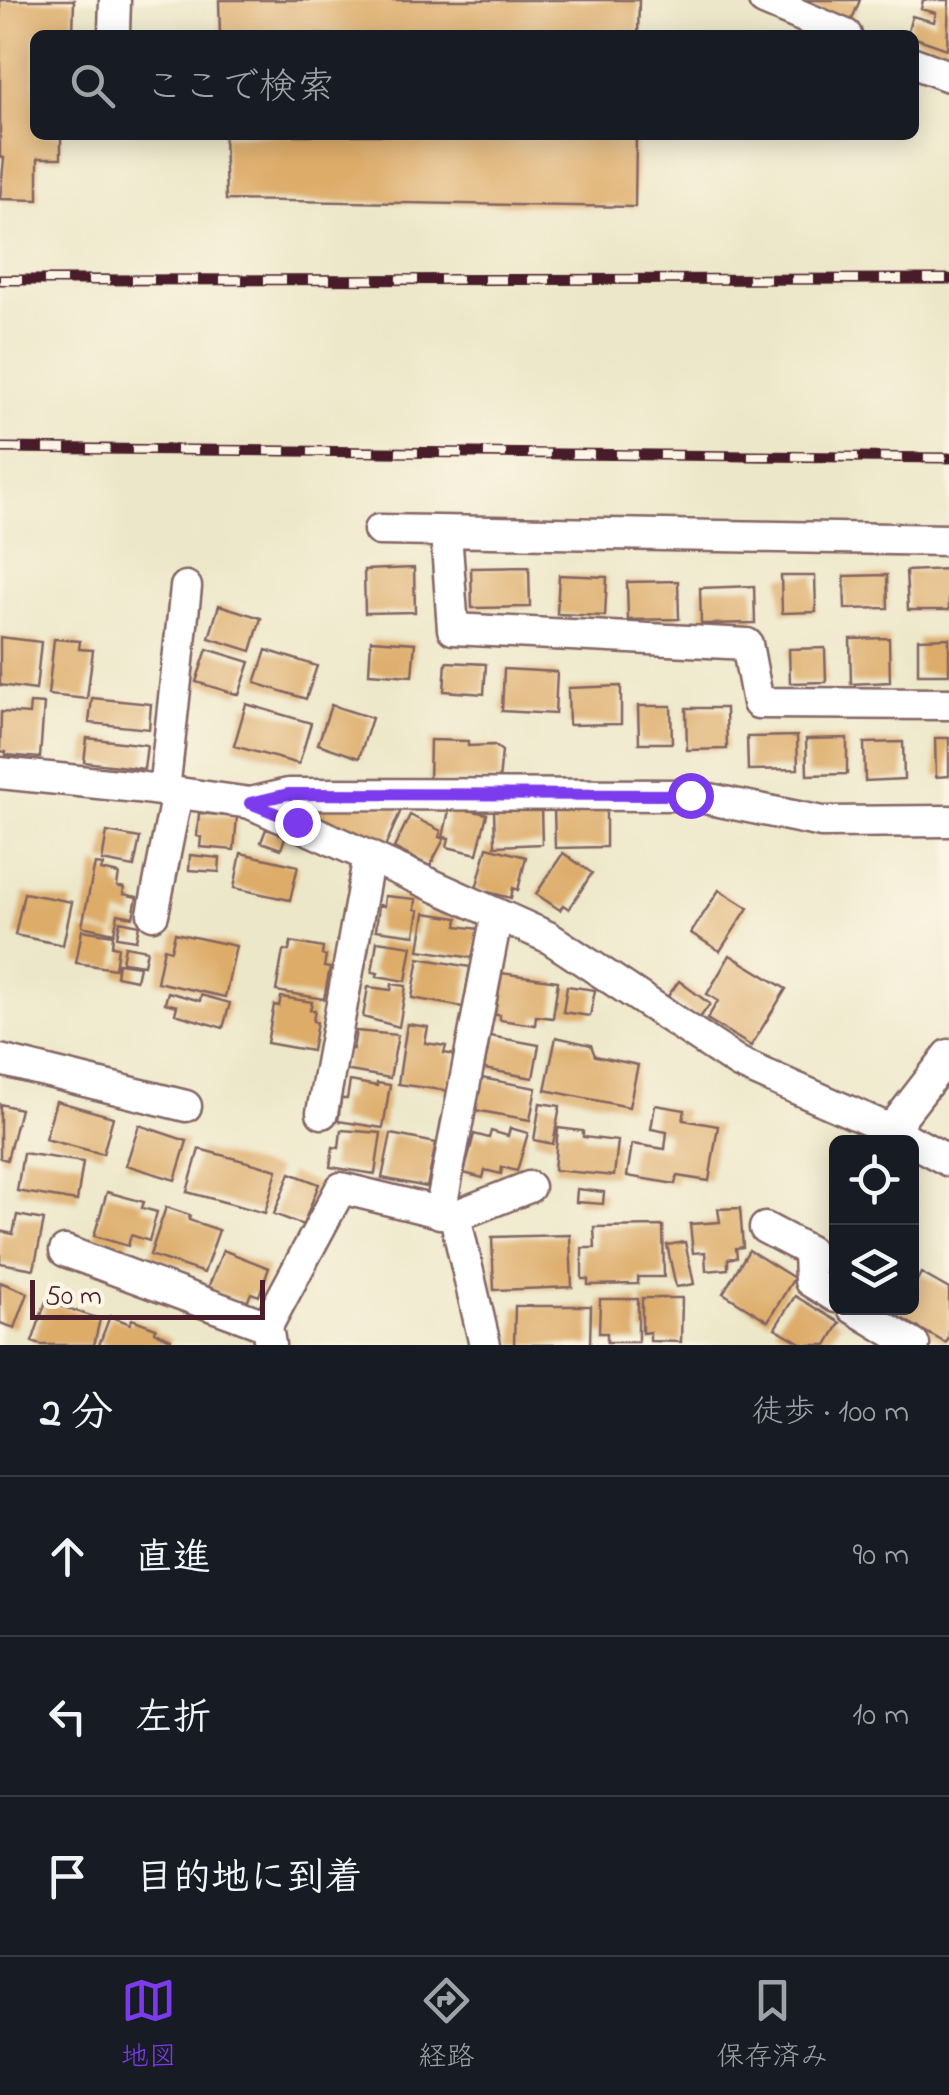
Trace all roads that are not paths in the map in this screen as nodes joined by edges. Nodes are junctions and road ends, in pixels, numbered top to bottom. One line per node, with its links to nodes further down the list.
1 (115, 0): 3 (street)
2 (764, 0): 4 (street)
3 (114, 30)
4 (834, 30)
5 (919, 65): 6 (street)
6 (949, 76)
7 (379, 530): 8 (street)
8 (446, 532): 9 (street); 11 (street)
9 (949, 540)
10 (186, 587): 13 (street)
11 (949, 704)
12 (0, 773): 13 (street)
13 (171, 792): 14 (street); 17 (street)
14 (250, 803): 15 (street); 16 (street)
15 (949, 821)
16 (369, 856): 18 (street); 22 (street)
17 (153, 914)
18 (497, 914): 23 (street); 26 (street)
19 (949, 1055): 23 (street)
20 (0, 1060): 21 (street)
21 (186, 1106)
22 (322, 1113)
23 (891, 1130): 24 (street)
24 (949, 1161)
25 (529, 1187): 26 (street)
26 (448, 1214): 31 (street); 32 (street)
27 (765, 1228): 29 (street)
28 (65, 1250): 31 (street)
29 (829, 1293)
30 (865, 1315): 33 (street)
31 (268, 1336)
32 (485, 1345)
33 (914, 1345)

